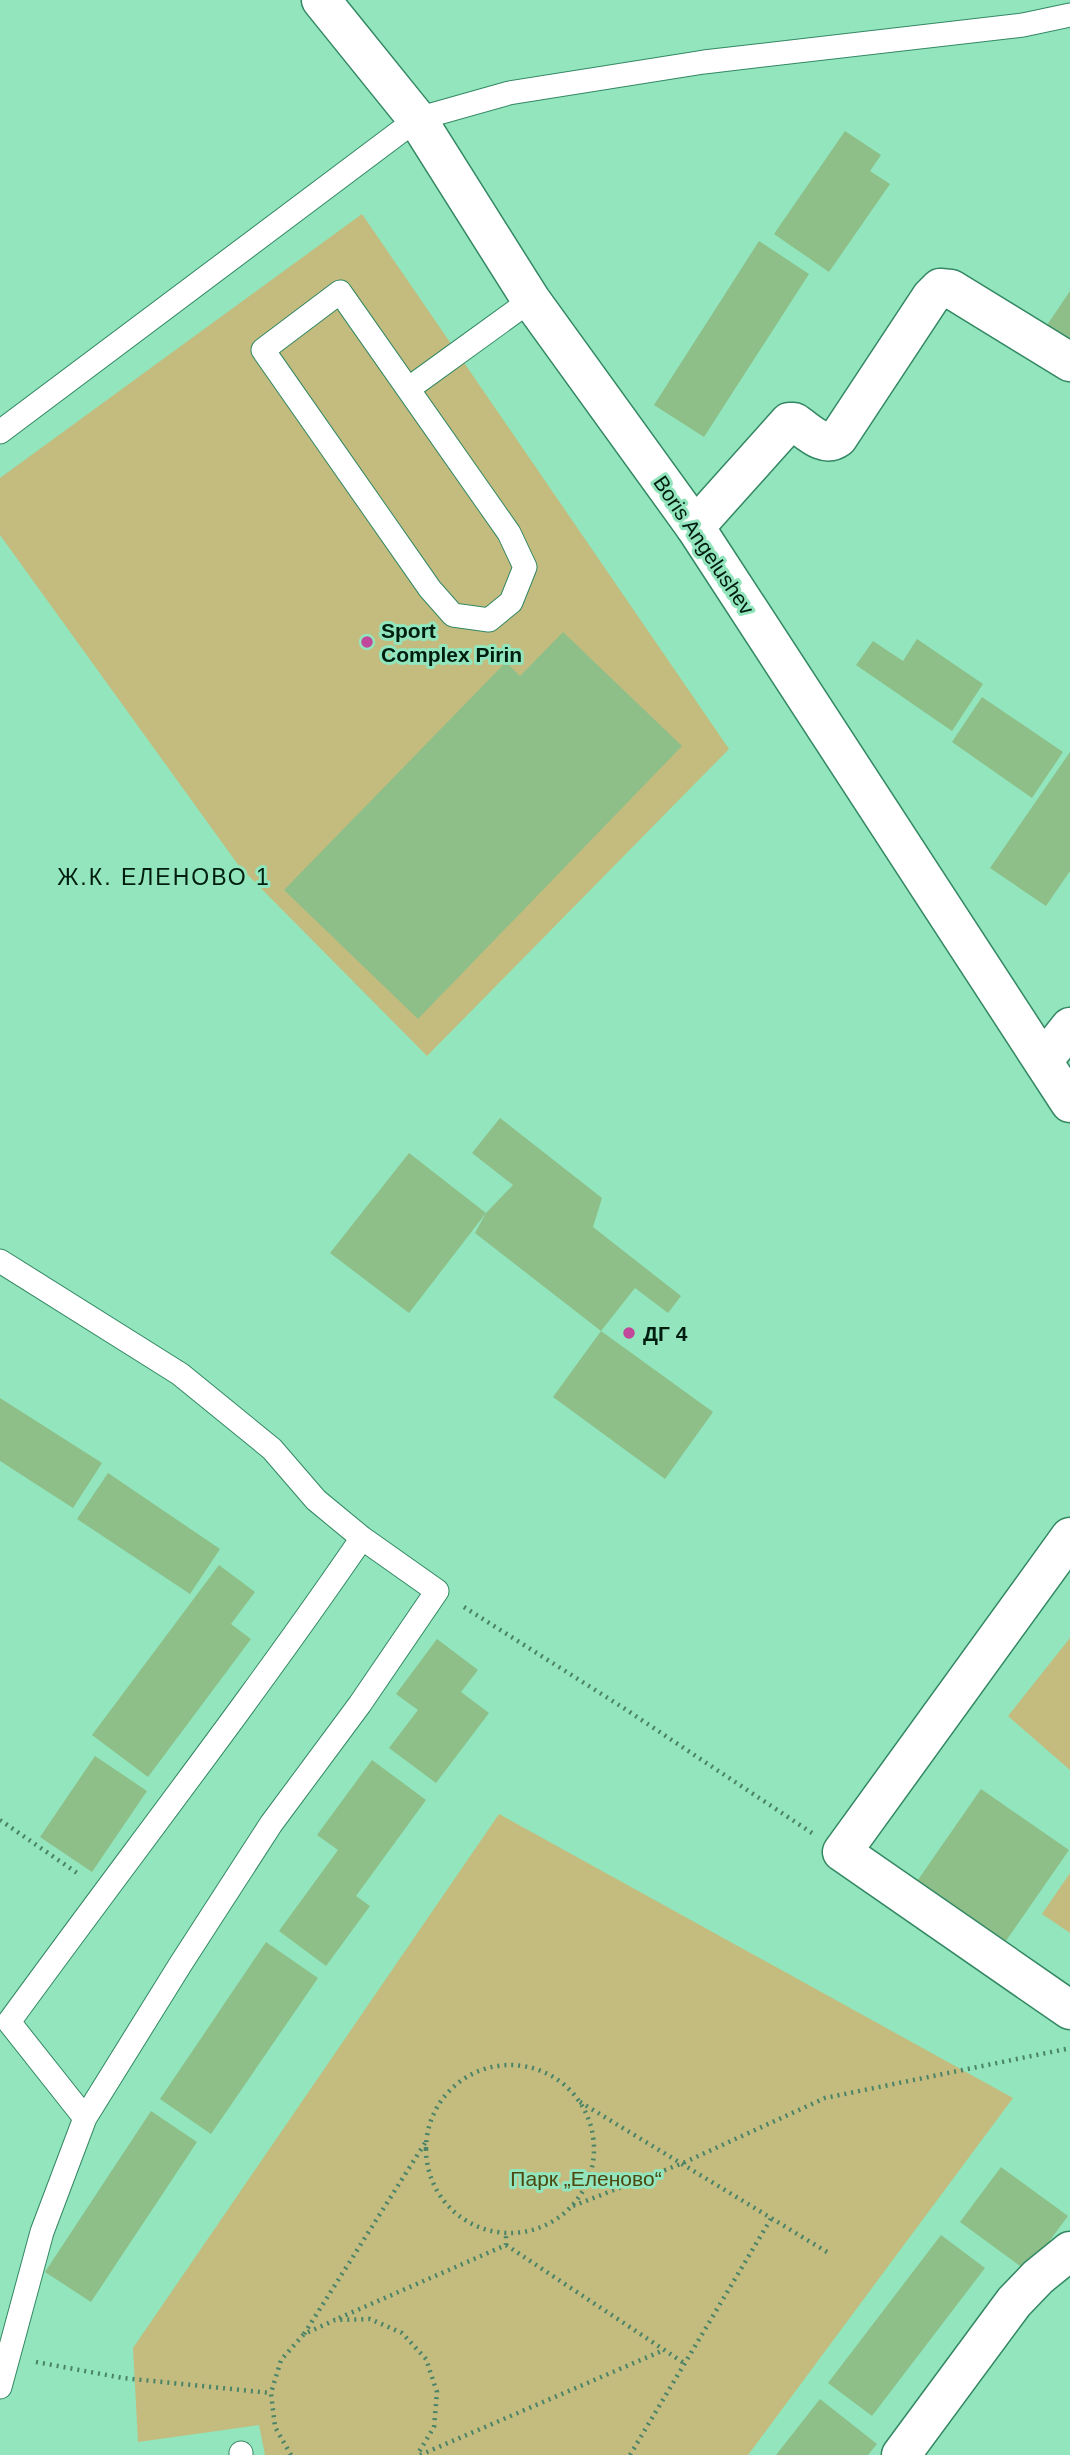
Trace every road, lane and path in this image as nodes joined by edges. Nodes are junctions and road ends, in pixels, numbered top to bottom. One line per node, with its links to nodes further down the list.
1 (321, 0): 3 (street, Boris Angelushev)
2 (1070, 15): 3 (lane)
3 (417, 119): 4 (street, Boris Angelushev); 7 (lane)
4 (531, 300): 6 (lane); 8 (street, Boris Angelushev)
5 (1070, 362): 8 (street)
6 (408, 388): 6 (lane)
7 (0, 432)
8 (695, 527): 10 (street, Boris Angelushev)
9 (1070, 1027): 10 (street)
10 (1043, 1061): 11 (street, Boris Angelushev)
11 (1070, 1103)
12 (0, 1261): 14 (lane)
13 (1070, 1537): 17 (street)
14 (362, 1538): 15 (lane); 18 (lane)
15 (437, 1591): 17 (path); 22 (lane)
16 (0, 1820): 18 (path)
17 (842, 1852): 19 (street)
18 (104, 1891): 22 (lane)
19 (1070, 2010)
20 (1070, 2048): 24 (path)
21 (580, 2102): 23 (path); 24 (path); 25 (path)
22 (85, 2118): 34 (lane)
23 (425, 2143): 27 (path); 32 (path)
24 (683, 2163): 25 (path); 26 (path)
25 (573, 2206): 27 (path)
26 (772, 2217): 30 (path); 35 (path)
27 (506, 2234): 28 (path)
28 (506, 2245): 31 (path); 33 (path)
29 (1070, 2251): 41 (street)
30 (827, 2252)
31 (335, 2320): 32 (path); 39 (path)
32 (304, 2334): 37 (path)
33 (664, 2350): 35 (path); 39 (path)
34 (8, 2357): 36 (lane); 37 (path)
35 (684, 2363): 40 (path)
36 (0, 2387)
37 (271, 2393): 38 (path)
38 (291, 2455)
39 (419, 2455)
40 (630, 2455)
41 (901, 2455)

